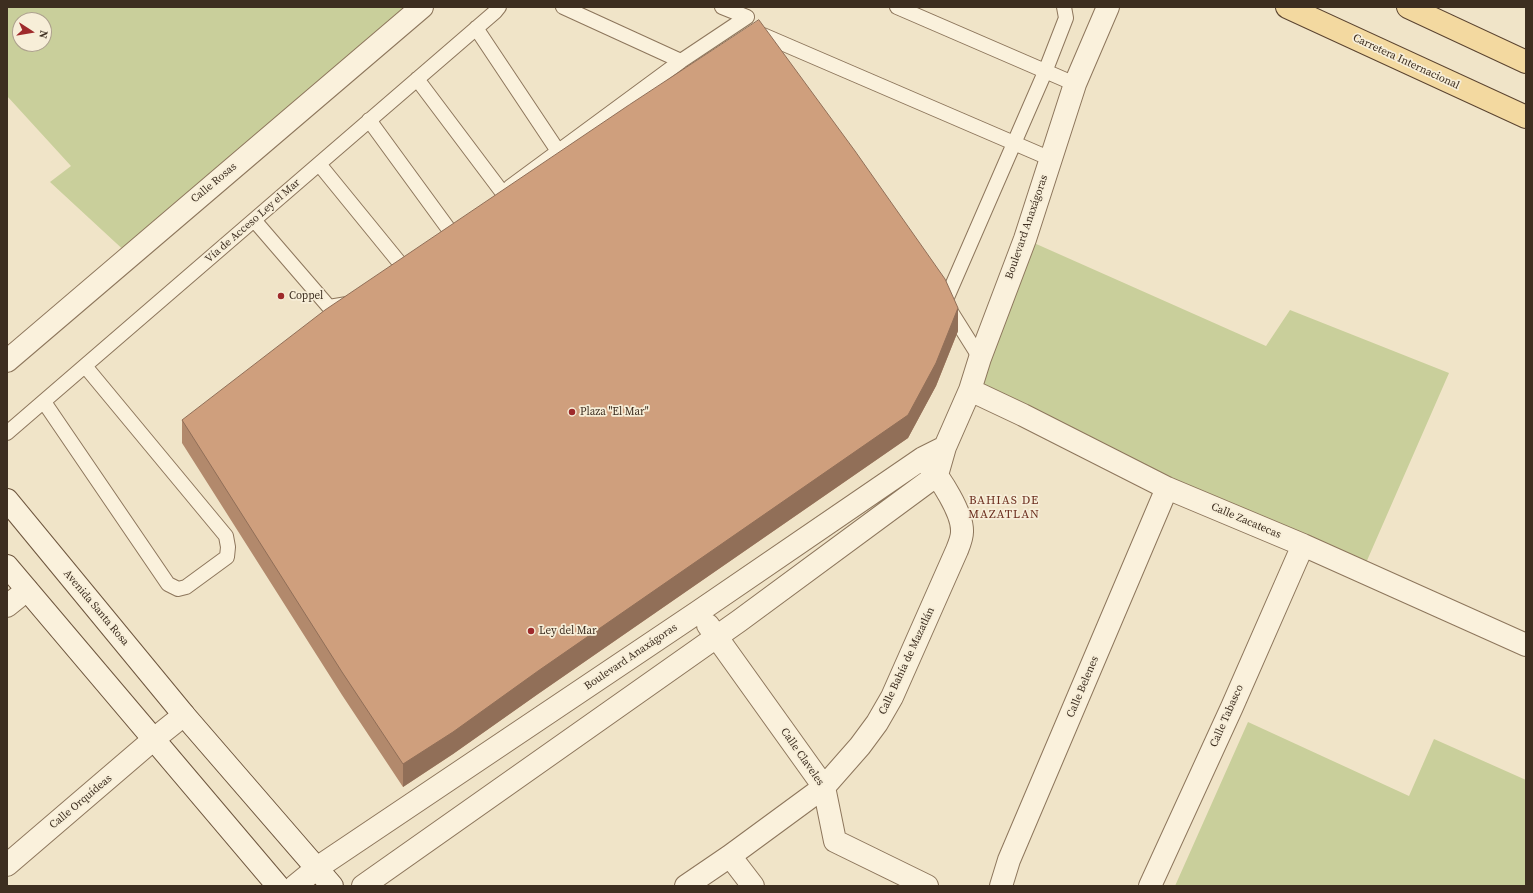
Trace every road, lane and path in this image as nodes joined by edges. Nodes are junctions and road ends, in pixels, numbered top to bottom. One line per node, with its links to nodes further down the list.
1 (422, 7): 38 (street, Calle Rosas)
2 (499, 7): 11 (lane, Vía de Acceso Ley el Mar)
3 (563, 7): 14 (lane)
4 (722, 7): 10 (lane)
5 (897, 7): 16 (lane)
6 (1064, 7): 16 (lane)
7 (1108, 7): 18 (street, Boulevard Anaxágoras)
8 (1287, 7): 19 (main road, Carretera Internacional)
9 (1408, 7): 15 (main road)
10 (749, 12): 12 (lane); 14 (lane)
11 (476, 28): 17 (lane, Vía de Acceso Ley el Mar); 22 (lane)
12 (763, 35): 13 (lane); 21 (lane)
13 (777, 54)
14 (680, 61): 22 (lane)
15 (1526, 62)
16 (1045, 72): 18 (lane); 21 (lane)
17 (417, 79): 20 (lane, Vía de Acceso Ley el Mar); 25 (lane)
18 (1075, 84): 23 (street, Boulevard Anaxágoras)
19 (1526, 117)
20 (369, 120): 24 (lane, Vía de Acceso Ley el Mar); 29 (lane)
21 (1014, 143): 23 (lane); 36 (lane)
22 (558, 151): 25 (lane)
23 (1050, 159): 37 (street, Boulevard Anaxágoras)
24 (319, 164): 27 (lane, Vía de Acceso Ley el Mar); 32 (lane)
25 (502, 192): 26 (lane)
26 (490, 201)
27 (254, 220): 35 (lane); 39 (lane, Vía de Acceso Ley el Mar)
28 (462, 223): 29 (lane)
29 (450, 231): 30 (lane)
30 (438, 240)
31 (415, 258): 32 (lane)
32 (403, 267): 33 (lane)
33 (391, 276)
34 (937, 289): 36 (lane)
35 (358, 300)
36 (945, 302): 37 (lane)
37 (980, 358): 40 (street, Boulevard Anaxágoras)
38 (7, 361)
39 (85, 366): 41 (lane, Vía de Acceso Ley el Mar); 41 (lane)
40 (970, 390): 43 (street, Boulevard Anaxágoras); 46 (street, Calle Zacatecas)
41 (44, 402): 42 (lane, Vía de Acceso Ley el Mar)
42 (7, 434)
43 (946, 447): 44 (street, Boulevard Anaxágoras); 45 (street, Boulevard Anaxágoras)
44 (923, 458): 45 (street, Calle Bahía de Mazatlán); 52 (street, Boulevard Anaxágoras)
45 (937, 475): 53 (street); 57 (street, Calle Bahía de Mazatlán)
46 (1167, 488): 48 (street, Calle Zacatecas); 68 (street, Calle Belenes)
47 (7, 500): 55 (street, Avenida Santa Rosa)
48 (1303, 545): 54 (street, Calle Zacatecas); 69 (street, Calle Tabasco)
49 (7, 566): 50 (street)
50 (27, 590): 51 (street); 56 (street)
51 (7, 606)
52 (698, 612): 53 (street, Calle Claveles); 60 (street, Boulevard Anaxágoras)
53 (716, 637): 57 (street, Calle Claveles); 64 (street)
54 (1526, 645)
55 (184, 715): 56 (street); 60 (street, Avenida Santa Rosa)
56 (154, 739): 59 (street, Calle Orquídeas); 61 (street)
57 (824, 787): 58 (street, Calle Bahía de Mazatlán); 67 (street, Calle Claveles)
58 (730, 856): 65 (street, Calle Bahía de Mazatlán); 66 (street)
59 (7, 864)
60 (317, 868): 62 (street); 63 (street, Avenida Santa Rosa)
61 (278, 886)
62 (294, 886)
63 (332, 886)
64 (363, 886)
65 (686, 886)
66 (753, 886)
67 (927, 886)
68 (1001, 886)
69 (1150, 886)

